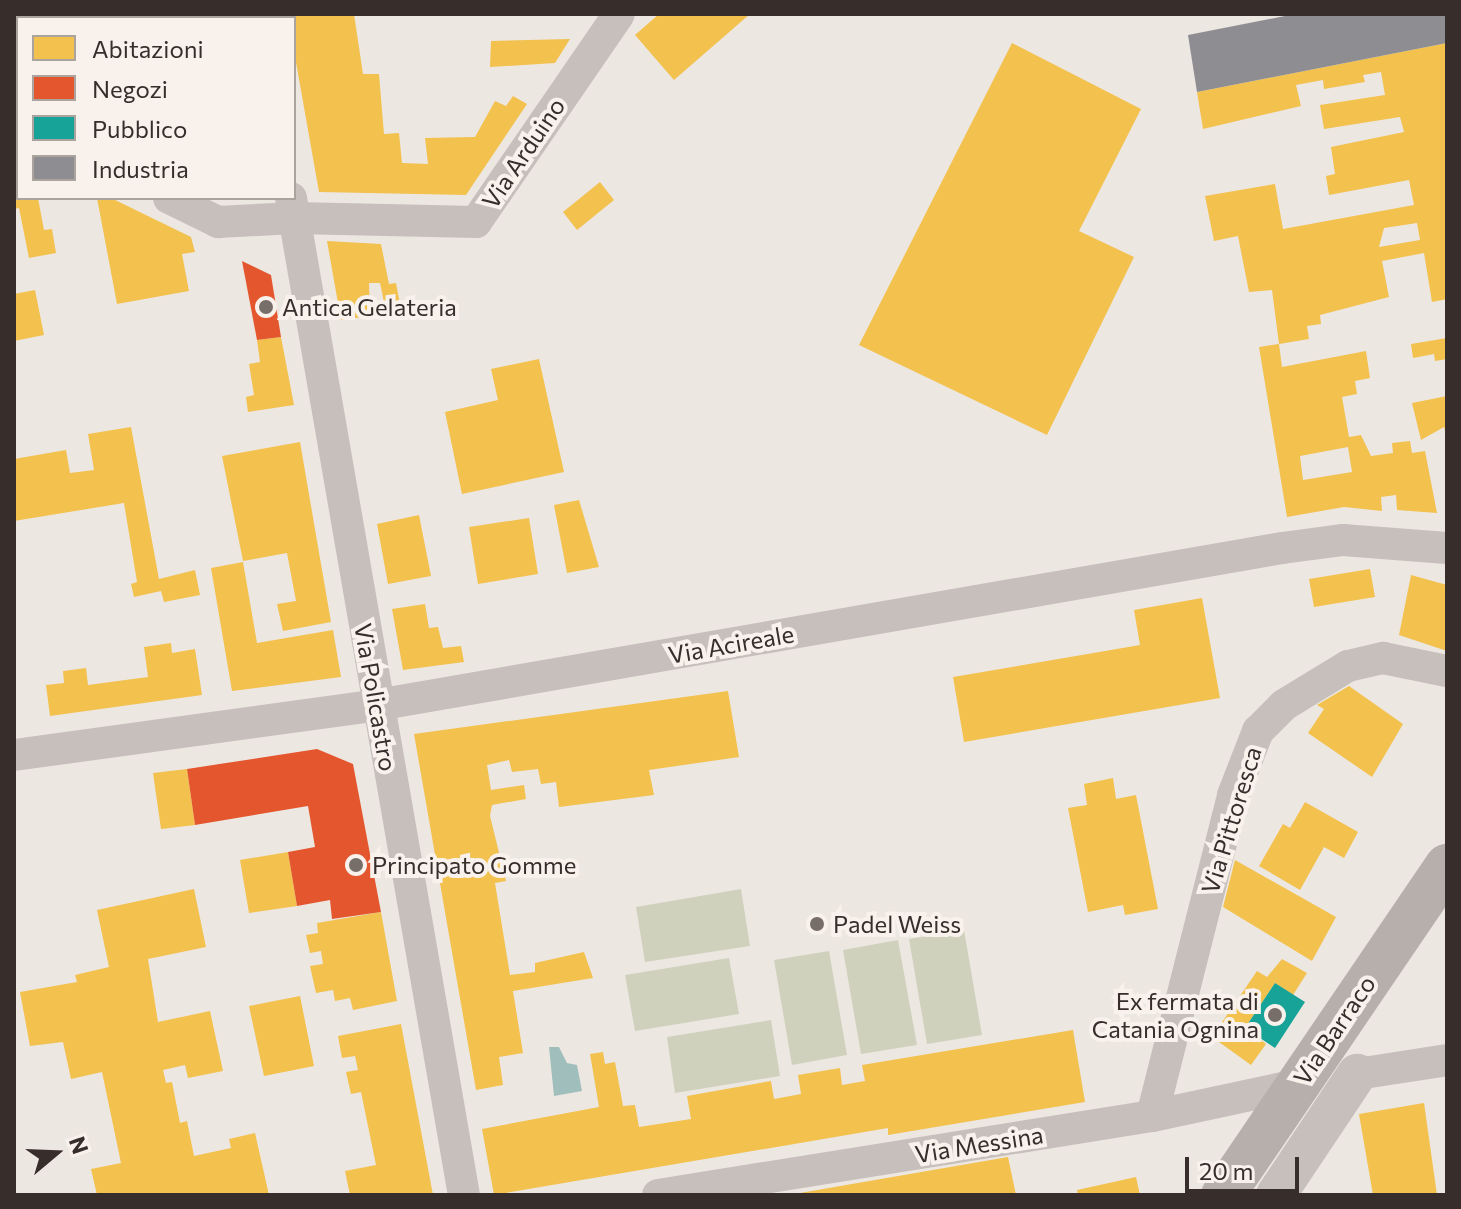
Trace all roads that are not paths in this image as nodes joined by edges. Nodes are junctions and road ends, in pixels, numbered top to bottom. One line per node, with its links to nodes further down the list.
1 (619, 14): 3 (street, Via Arduino)
2 (173, 200): 3 (street)
3 (293, 208): 6 (street, Via Policastro)
4 (1447, 548): 6 (street, Via Acireale)
5 (1447, 671): 12 (street, Via Pittoresca)
6 (377, 705): 7 (street, Via Acireale); 13 (street, Via Policastro)
7 (14, 755)
8 (1447, 866): 11 (main road, Via Barraco)
9 (1447, 1061): 10 (street)
10 (1357, 1074): 16 (street, Via Barraco)
11 (1297, 1085): 12 (street, Via Messina); 15 (main road, Via Barraco)
12 (1152, 1116): 14 (street, Via Messina)
13 (464, 1195)
14 (658, 1195)
15 (1223, 1195)
16 (1276, 1195)

